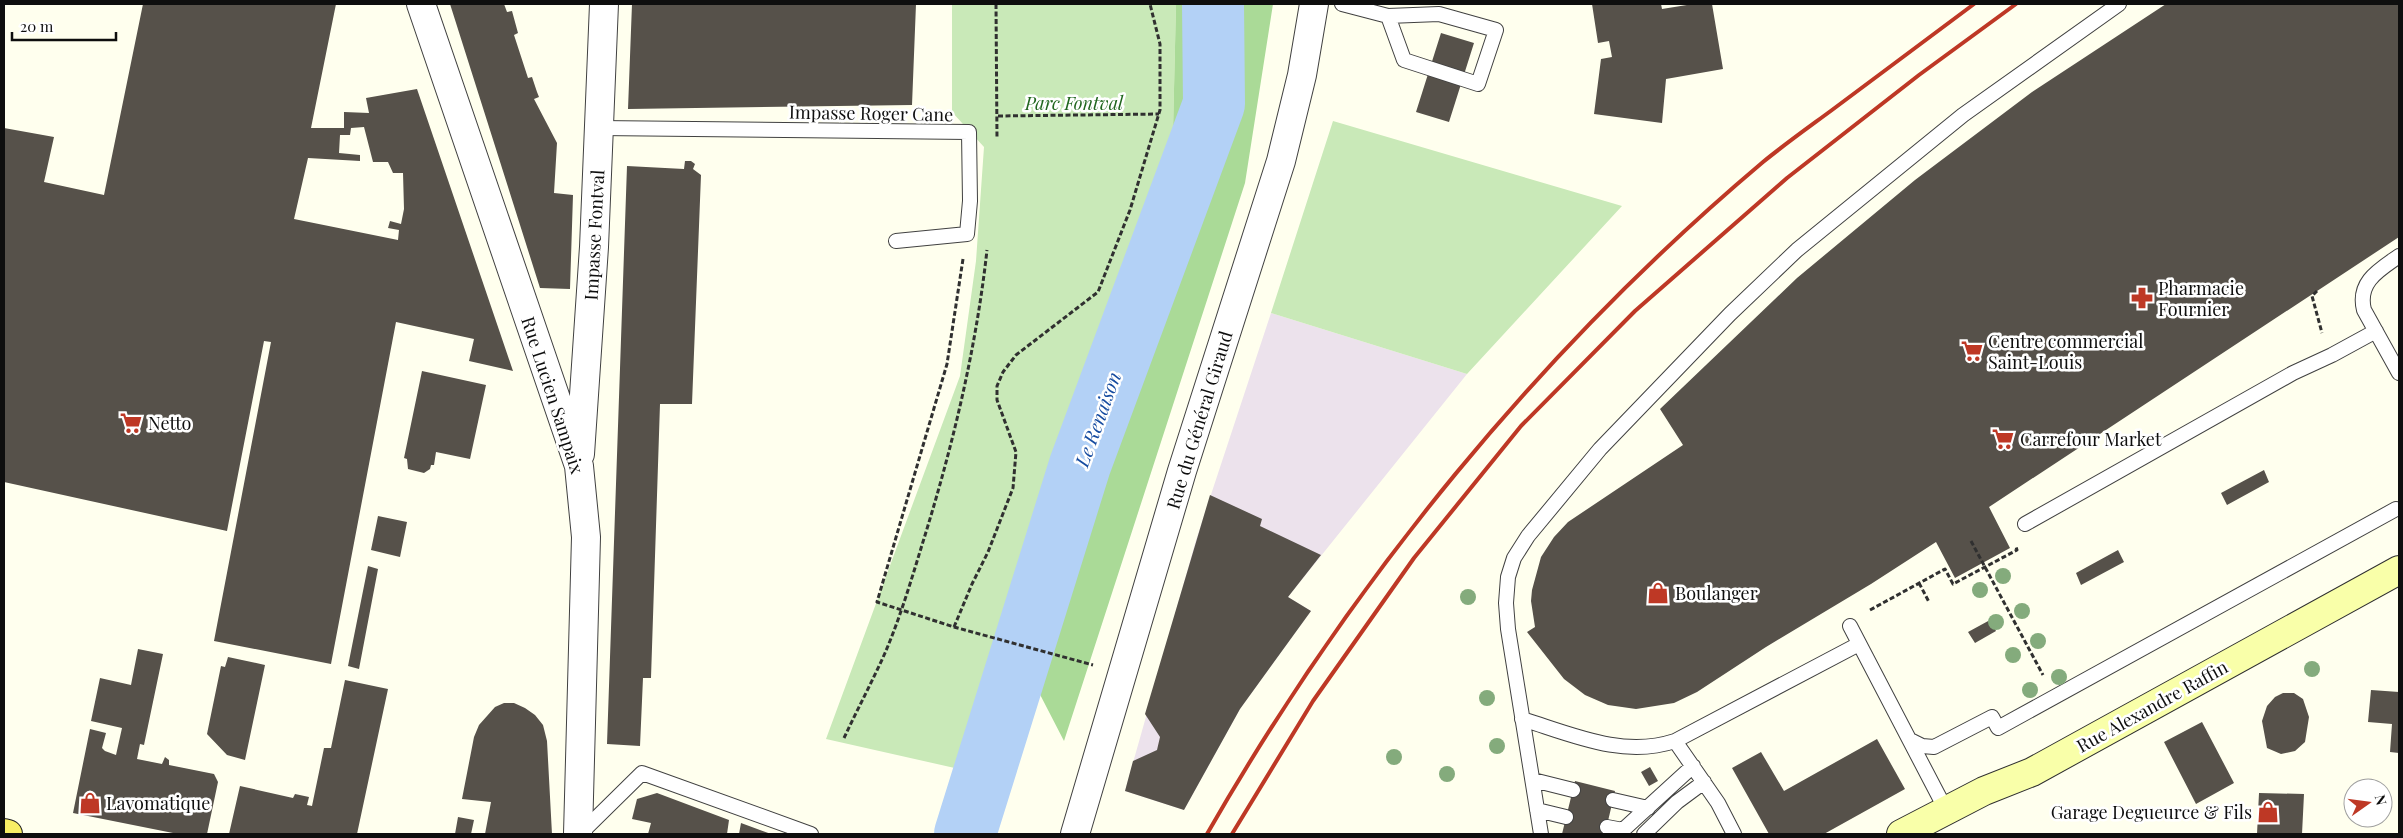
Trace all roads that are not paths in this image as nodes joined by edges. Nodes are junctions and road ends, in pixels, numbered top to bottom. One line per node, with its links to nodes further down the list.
1 (421, 4): 12 (street, Rue Lucien Sampaix)
2 (604, 4): 7 (street, Impasse Fontval)
3 (1314, 4): 35 (street, Rue du Général Giraud)
4 (1342, 4): 6 (lane)
5 (2119, 4): 18 (lane)
6 (1388, 16): 6 (lane)
7 (599, 128): 8 (lane, Impasse Roger Cane); 12 (street, Impasse Fontval)
8 (896, 241)
9 (2399, 256): 10 (lane)
10 (2376, 331): 11 (lane); 14 (lane)
11 (2399, 374)
12 (580, 466): 33 (street, Rue Lucien Sampaix)
13 (2396, 509): 20 (lane)
14 (2025, 524)
15 (2399, 570): 28 (main road, Rue Alexandre Raffin)
16 (1850, 626): 17 (lane)
17 (1859, 644): 19 (lane); 20 (lane)
18 (1522, 719): 19 (lane); 22 (lane)
19 (1676, 741): 21 (lane)
20 (1912, 741): 28 (lane)
21 (1693, 766): 23 (lane); 26 (lane)
22 (1533, 780): 24 (lane); 27 (lane)
23 (1704, 782): 37 (lane); 38 (lane)
24 (1573, 790)
25 (1613, 800): 26 (lane)
26 (1648, 808): 30 (lane)
27 (1537, 810): 29 (lane); 36 (lane)
28 (1946, 810): 39 (main road, Rue Alexandre Raffin)
29 (1566, 817)
30 (1607, 826)
31 (4, 833): 32 (main road)
32 (8, 834)
33 (579, 834): 34 (lane)
34 (811, 834)
35 (1075, 834)
36 (1541, 834)
37 (1644, 834)
38 (1734, 834)
39 (1901, 834)

